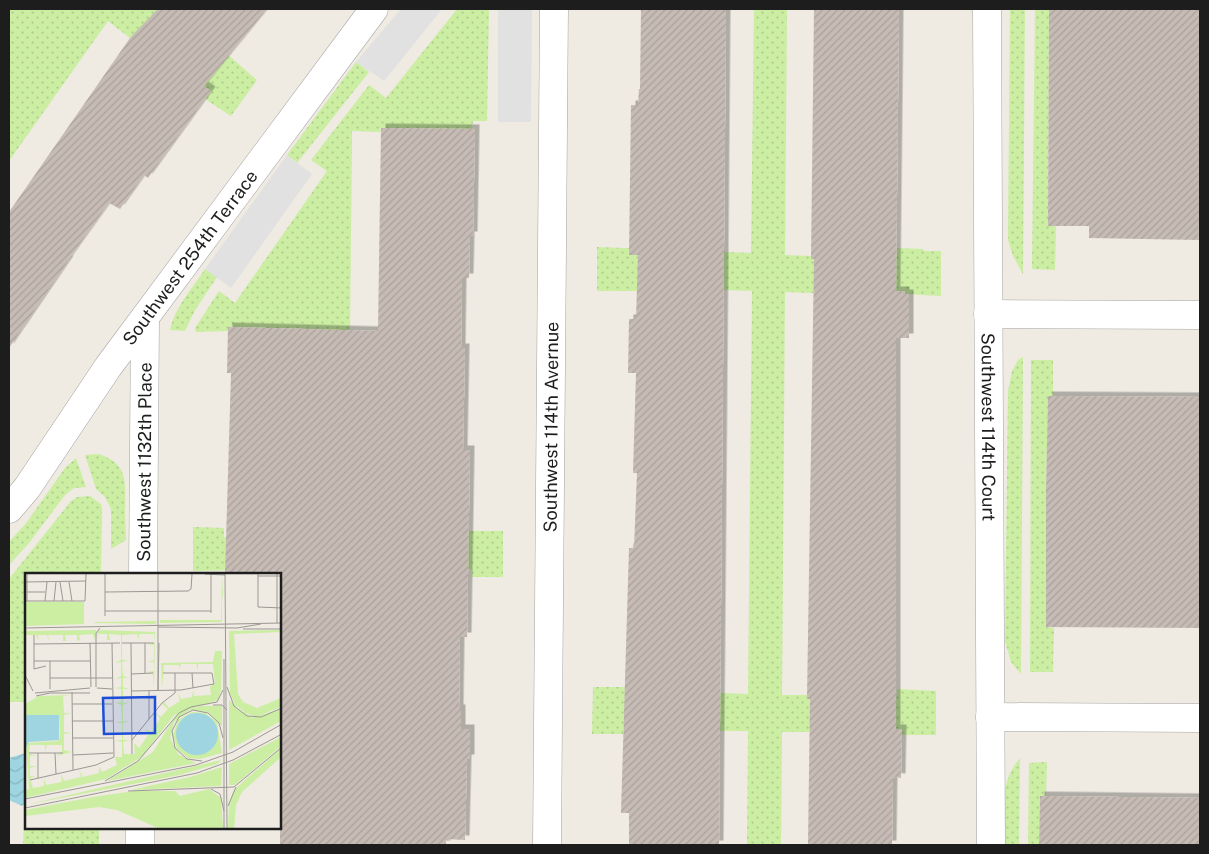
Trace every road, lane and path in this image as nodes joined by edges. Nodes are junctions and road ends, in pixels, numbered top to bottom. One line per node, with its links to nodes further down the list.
1 (374, 9): 6 (street, Southwest 254th Terrace)
2 (554, 9): 13 (street, Southwest 114th Avernue)
3 (987, 9): 4 (street, Southwest 114th Court)
4 (988, 314): 5 (street); 9 (street, Southwest 114th Court)
5 (1200, 315)
6 (145, 318): 7 (street, Southwest 254th Terrace); 8 (street, Southwest 1132th Place)
7 (9, 509)
8 (143, 573)
9 (990, 717): 10 (street); 14 (street, Southwest 114th Court)
10 (1200, 718)
11 (140, 829): 12 (street)
12 (140, 845)
13 (547, 845)
14 (991, 845)

